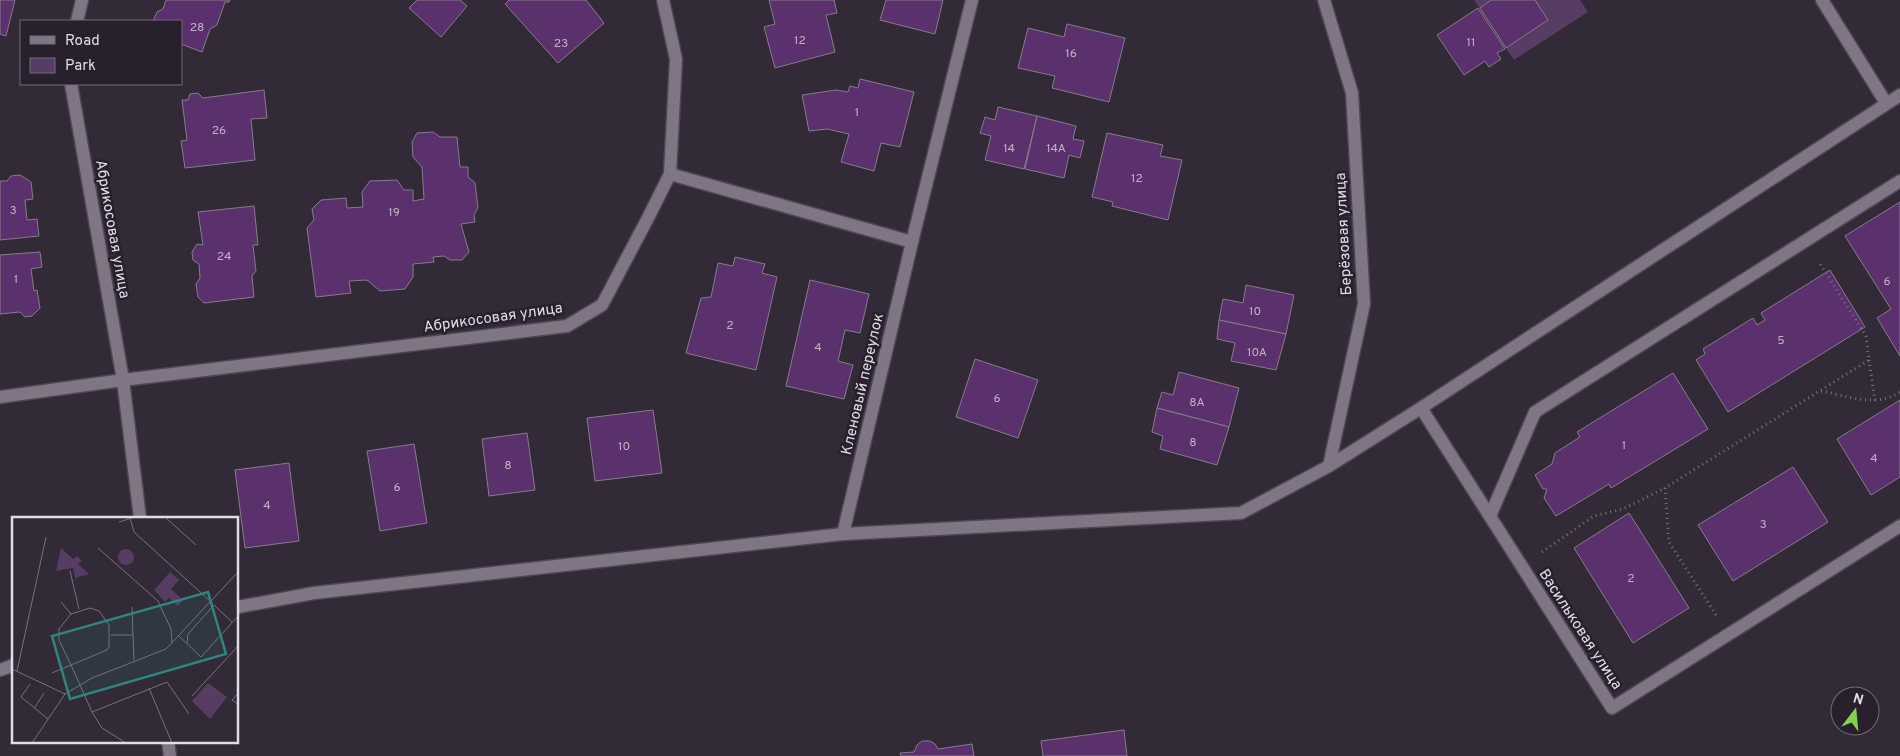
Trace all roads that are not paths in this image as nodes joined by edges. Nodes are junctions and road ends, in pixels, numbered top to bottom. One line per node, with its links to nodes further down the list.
1 (82, 0): 6 (street)
2 (663, 0): 10 (street, Абрикосовая улица)
3 (972, 0): 12 (street, Кленовый переулок)
4 (1324, 0): 16 (street, Берёзовая улица)
5 (1822, 0): 9 (street)
6 (77, 20)
7 (71, 85): 13 (street, Абрикосовая улица)
8 (1900, 95): 9 (street)
9 (1886, 103): 15 (street)
10 (670, 174): 12 (street); 13 (street, Абрикосовая улица)
11 (1900, 181): 17 (street)
12 (912, 242): 20 (street, Кленовый переулок)
13 (123, 380): 14 (street, Абрикосовая улица); 18 (street, Абрикосовая улица)
14 (0, 397)
15 (1420, 408): 16 (street); 17 (street, Васильковая улица)
16 (1329, 466): 20 (street)
17 (1490, 516): 19 (street, Васильковая улица)
18 (140, 517)
19 (1900, 526)
20 (843, 534): 21 (street)
21 (239, 607)
22 (12, 666): 23 (street)
23 (0, 670)

